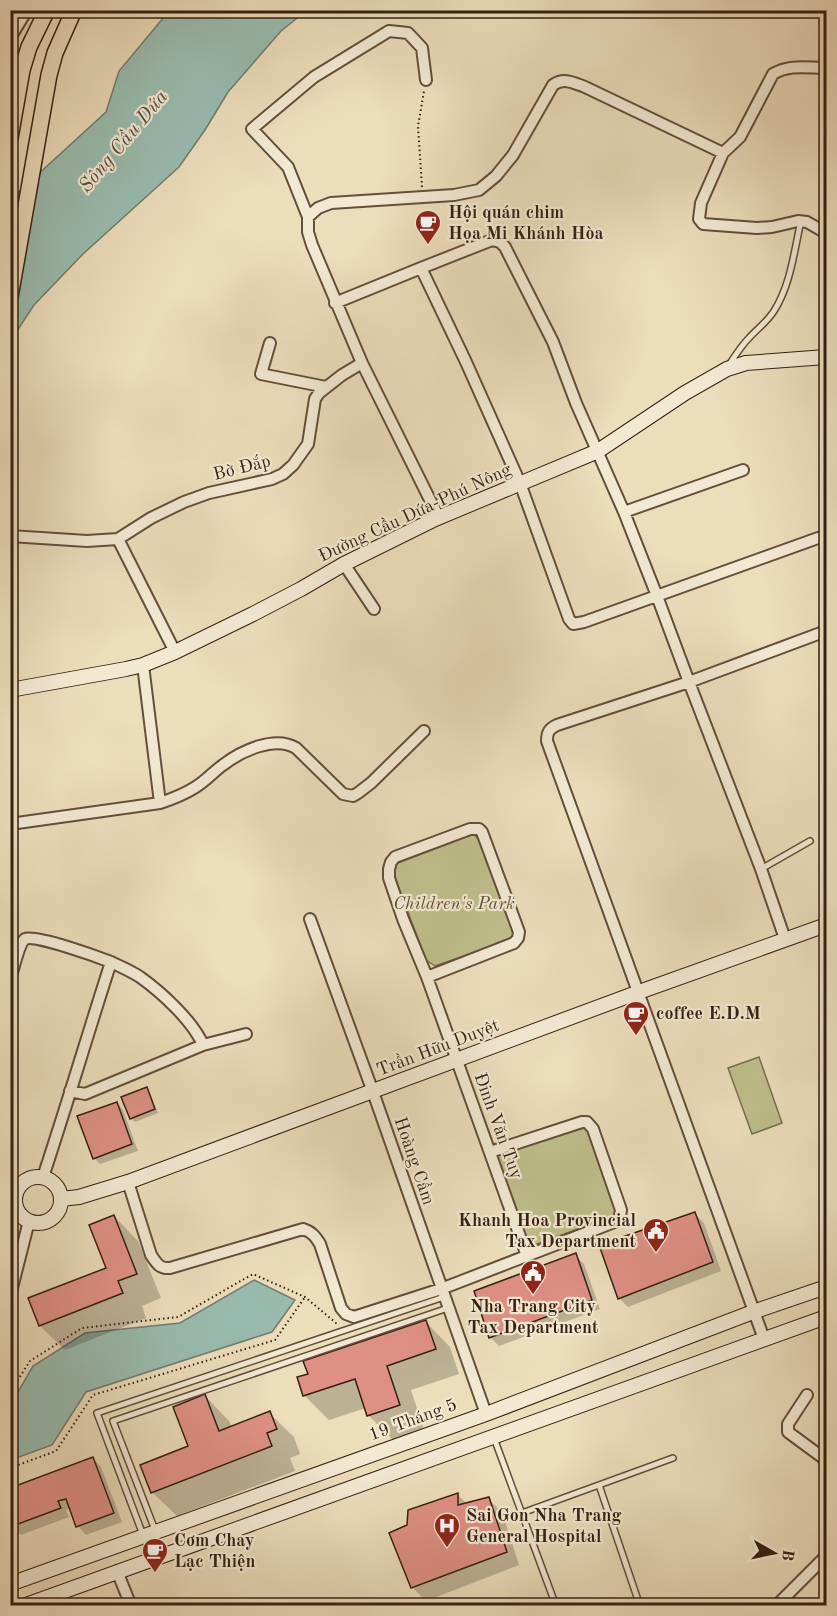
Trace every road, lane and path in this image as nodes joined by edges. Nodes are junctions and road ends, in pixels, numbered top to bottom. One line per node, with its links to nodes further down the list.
1 (27, 10): 4 (street)
2 (46, 10): 7 (main road)
3 (74, 10): 14 (main road)
4 (10, 38)
5 (826, 69): 8 (street)
6 (426, 80): 9 (path); 10 (street)
7 (10, 138)
8 (723, 153): 9 (street); 11 (street)
9 (422, 196): 10 (street)
10 (308, 217): 15 (street)
11 (801, 221): 12 (street); 19 (lane)
12 (826, 233)
13 (422, 268): 15 (street); 21 (street); 23 (street)
14 (10, 297)
15 (335, 303): 18 (street)
16 (270, 343): 20 (street)
17 (826, 357): 19 (street, Đường Cầu Dứa-Phú Nông)
18 (362, 363): 20 (street, Bờ Đắp); 25 (street)
19 (727, 369): 21 (street, Đường Cầu Dứa-Phú Nông)
20 (326, 387): 28 (street, Bờ Đắp)
21 (598, 451): 23 (street, Đường Cầu Dứa-Phú Nông); 24 (street)
22 (743, 470): 24 (street)
23 (520, 483): 25 (street, Đường Cầu Dứa-Phú Nông); 30 (street)
24 (624, 512): 30 (street)
25 (440, 518): 29 (street, Đường Cầu Dứa-Phú Nông)
26 (10, 536): 28 (street)
27 (826, 537): 30 (street)
28 (118, 539): 33 (street)
29 (344, 564): 31 (street); 33 (street, Đường Cầu Dứa-Phú Nông)
30 (657, 596): 35 (street)
31 (374, 609)
32 (826, 631): 35 (street)
33 (175, 652): 34 (street, Đường Cầu Dứa-Phú Nông)
34 (142, 665): 36 (street, Đường Cầu Dứa-Phú Nông); 38 (street)
35 (689, 682): 41 (street); 48 (street)
36 (10, 690)
37 (424, 731): 38 (street)
38 (160, 803): 39 (street)
39 (10, 824)
40 (810, 842): 41 (lane)
41 (761, 869): 44 (street)
42 (310, 919): 53 (street, Hoàng Cầm)
43 (826, 925): 44 (street, Trần Hữu Duyệt)
44 (785, 939): 48 (street, Trần Hữu Duyệt)
45 (111, 962): 47 (street); 50 (street); 52 (street)
46 (427, 977): 46 (street, Đinh Văn Tuy); 51 (street, Đinh Văn Tuy)
47 (10, 979)
48 (639, 992): 51 (street, Trần Hữu Duyệt); 66 (street)
49 (246, 1034): 50 (street)
50 (203, 1045): 52 (street)
51 (456, 1060): 53 (street, Trần Hữu Duyệt); 54 (street, Đinh Văn Tuy)
52 (70, 1091): 55 (street)
53 (373, 1092): 56 (street, Trần Hữu Duyệt); 63 (street, Hoàng Cầm)
54 (490, 1152): 61 (street, Đinh Văn Tuy); 61 (street)
55 (44, 1177): 57 (street); 58 (street)
56 (128, 1182): 58 (street, Trần Hữu Duyệt); 67 (street)
57 (14, 1188): 59 (street)
58 (61, 1199): 60 (street)
59 (13, 1208): 60 (street)
60 (29, 1221): 64 (street)
61 (527, 1256): 63 (street)
62 (826, 1287): 66 (street, 19 Tháng 5)
63 (443, 1293): 65 (street, Hoàng Cầm); 67 (street); 78 (lane)
64 (10, 1296)
65 (448, 1308): 72 (street, Hoàng Cầm); 78 (lane)
66 (753, 1312): 69 (street); 72 (street, 19 Tháng 5)
67 (354, 1317): 70 (path)
68 (826, 1317): 69 (street)
69 (764, 1339): 73 (street)
70 (10, 1392)
71 (807, 1395): 75 (street)
72 (486, 1414): 73 (street); 78 (street, 19 Tháng 5)
73 (494, 1437): 77 (lane); 81 (street)
74 (673, 1458): 76 (lane)
75 (826, 1460)
76 (599, 1485): 77 (lane); 88 (lane)
77 (522, 1513): 87 (lane)
78 (150, 1534): 79 (street, 19 Tháng 5)
79 (110, 1548): 81 (street); 82 (street, 19 Tháng 5)
80 (826, 1556): 89 (street)
81 (117, 1571): 83 (street); 86 (street)
82 (10, 1584)
83 (23, 1605)
84 (110, 1605): 85 (path)
85 (120, 1605)
86 (131, 1605)
87 (556, 1605)
88 (640, 1605)
89 (776, 1605)

